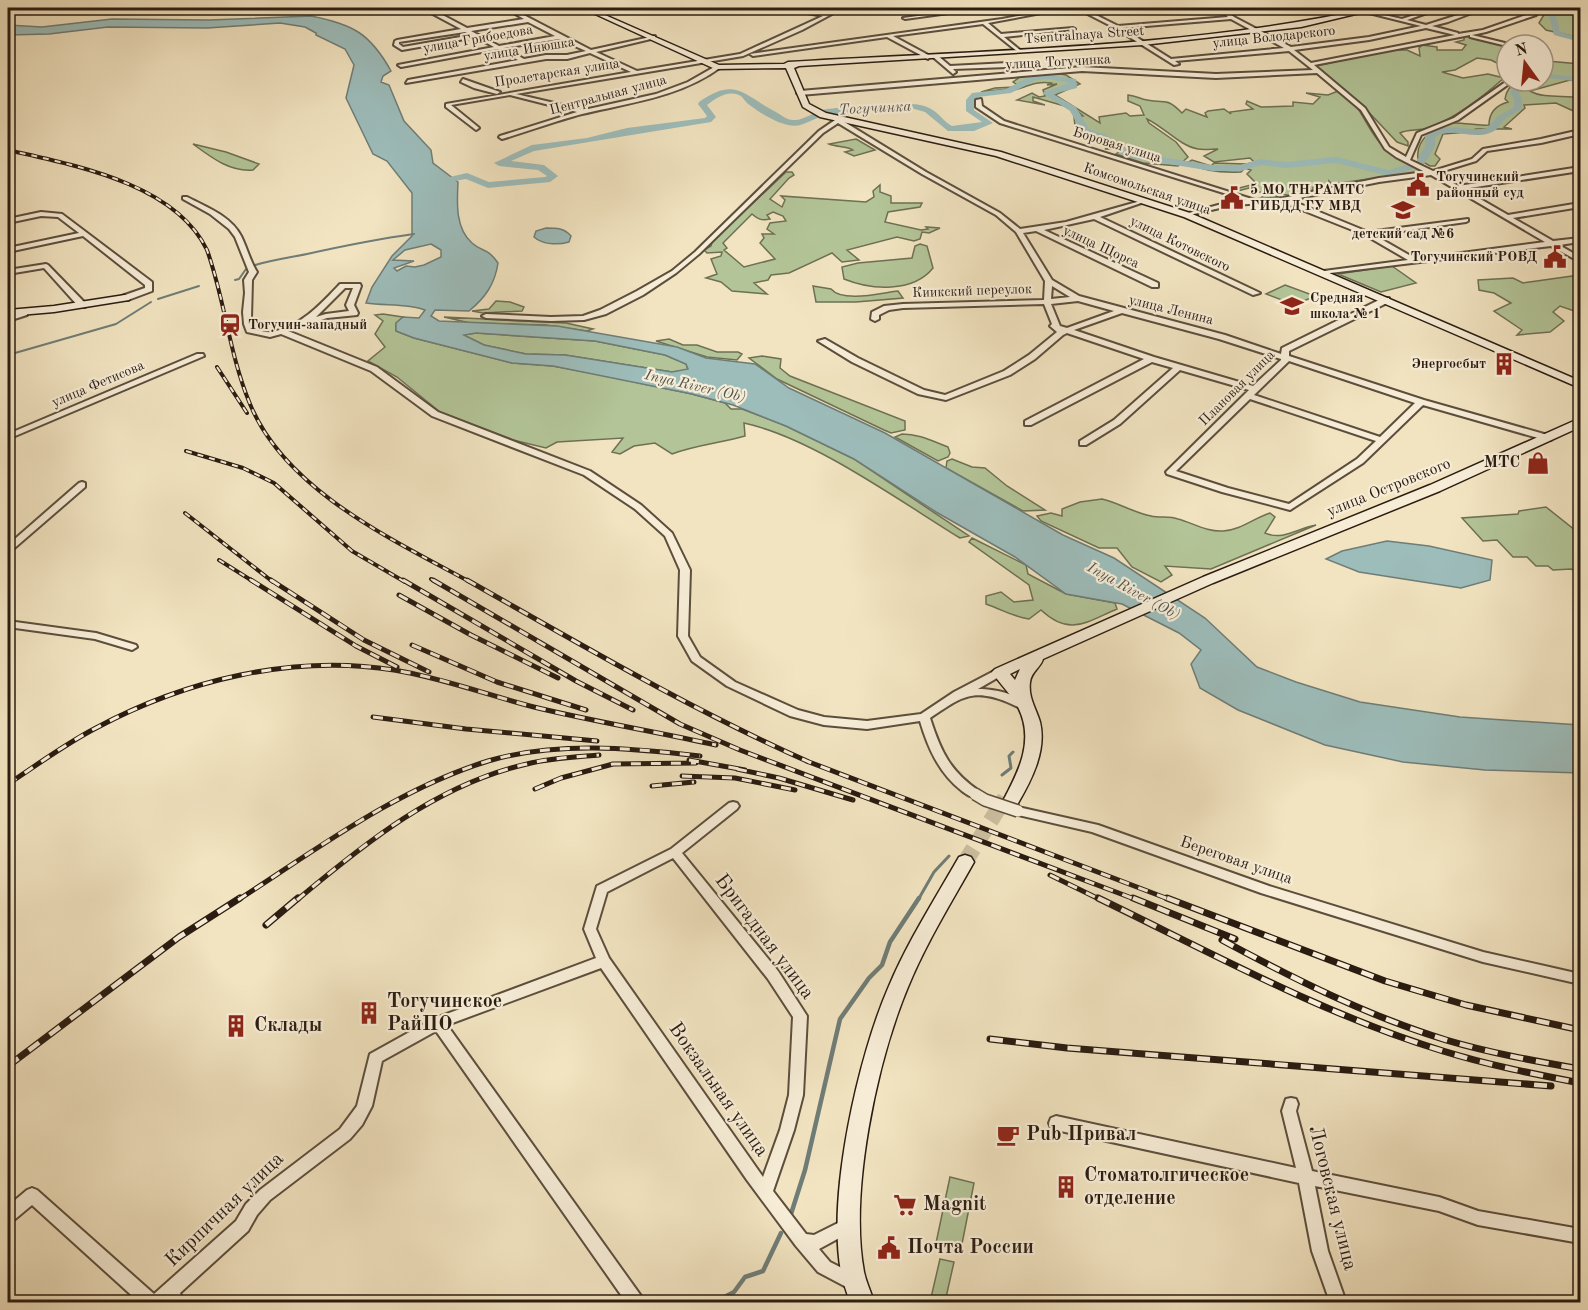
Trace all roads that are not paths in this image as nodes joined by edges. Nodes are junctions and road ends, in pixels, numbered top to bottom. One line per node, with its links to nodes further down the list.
1 (74, 8): 15 (street)
2 (529, 8): 16 (street)
3 (585, 8): 39 (main road)
4 (787, 8): 21 (street)
5 (841, 8): 21 (street)
6 (1066, 8): 26 (street)
7 (1078, 8): 20 (street)
8 (1151, 8): 20 (street)
9 (1220, 8): 24 (street)
10 (1355, 8): 18 (street)
11 (1378, 8): 18 (main road, Tsentralnaya Street)
12 (1439, 8): 27 (street)
13 (1483, 8): 30 (street, улица Володарского)
14 (1511, 8): 34 (street)
15 (63, 9)
16 (509, 9): 25 (street)
17 (981, 9): 23 (street)
18 (1365, 11): 27 (street); 33 (main road, Tsentralnaya Street)
19 (433, 12): 32 (street)
20 (1090, 13): 29 (street)
21 (827, 15): 47 (street)
22 (994, 16): 26 (street)
23 (905, 18)
24 (1232, 18): 29 (street); 33 (street)
25 (529, 20): 32 (street); 38 (street)
26 (1002, 20): 28 (street)
27 (1402, 21): 30 (street)
28 (984, 22): 36 (street); 37 (street)
29 (1117, 27): 41 (street)
30 (1427, 27): 34 (street); 43 (street, улица Володарского)
31 (1073, 29): 37 (street)
32 (468, 31): 35 (street); 35 (street)
33 (1256, 31): 41 (main road, Tsentralnaya Street); 43 (street)
34 (1461, 35): 40 (street); 54 (street)
35 (476, 36): 42 (street)
36 (889, 36): 46 (street); 48 (street)
37 (999, 36): 45 (street)
38 (560, 37): 42 (street, улица Грибоедова); 44 (street)
39 (653, 37): 44 (street, улица Инюшка); 51 (main road)
40 (1495, 41)
41 (1143, 43): 45 (main road, Tsentralnaya Street); 49 (street)
42 (497, 48): 50 (street); 55 (street, улица Грибоедова)
43 (1290, 49): 49 (street, улица Володарского); 54 (street)
44 (590, 51): 50 (street, улица Инюшка); 61 (street)
45 (1018, 51): 48 (main road, Tsentralnaya Street)
46 (777, 52): 47 (street); 53 (street)
47 (741, 55): 51 (street, Пролетарская улица)
48 (932, 57): 52 (main road, Tsentralnaya Street); 58 (street)
49 (1172, 60): 62 (street)
50 (523, 61): 65 (street, улица Инюшка)
51 (706, 62): 57 (main road); 61 (street, Пролетарская улица)
52 (815, 62): 53 (main road, Tsentralnaya Street); 59 (main road)
53 (788, 64): 57 (main road, Tsentralnaya Street); 59 (main road)
54 (1311, 64): 60 (street)
55 (401, 65)
56 (1008, 65): 58 (street)
57 (718, 67): 70 (street, Центральная улица)
58 (948, 68): 63 (street)
59 (796, 71): 68 (main road)
60 (1319, 71): 62 (street, улица Тогучинка); 75 (street)
61 (636, 73): 67 (street, Пролетарская улица)
62 (1188, 74): 63 (street, улица Тогучинка)
63 (963, 79): 68 (street, улица Тогучинка)
64 (463, 81): 67 (street, улица Инюшка)
65 (408, 82)
66 (1495, 92): 75 (street)
67 (503, 93): 70 (street, улица Инюшка); 72 (street, Пролетарская улица)
68 (800, 93): 71 (main road, Комсомольская улица)
69 (979, 100): 82 (street, Боровая улица)
70 (585, 112): 74 (street, Центральная улица)
71 (838, 120): 81 (main road, Комсомольская улица); 90 (street, улица Ленина); 111 (street)
72 (476, 128)
73 (1581, 132): 77 (street)
74 (502, 137)
75 (1413, 164): 77 (street)
76 (1581, 169): 78 (street)
77 (1432, 173): 78 (street); 80 (street)
78 (1457, 188): 86 (street)
79 (185, 198): 115 (street)
80 (1283, 200): 82 (street); 92 (street)
81 (1142, 201): 84 (main road, Комсомольская улица); 85 (street)
82 (1258, 202): 84 (street)
83 (1581, 205): 86 (street)
84 (1187, 215): 99 (main road, Комсомольская улица)
85 (1093, 216): 89 (street); 102 (street, улица Котовского)
86 (1506, 217): 94 (street)
87 (1466, 220): 92 (street)
88 (8, 221): 91 (street)
89 (1039, 230): 90 (street); 101 (street, улица Щорса)
90 (1019, 231): 100 (street, улица Ленина)
91 (83, 234): 95 (street); 103 (street)
92 (1367, 234): 96 (street)
93 (1581, 240): 94 (street)
94 (1552, 244): 96 (street); 97 (street)
95 (8, 250)
96 (1413, 260): 99 (street)
97 (1581, 260)
98 (8, 272): 107 (street)
99 (1324, 273): 105 (main road, Комсомольская улица)
100 (1049, 281): 104 (street, улица Ленина); 106 (street)
101 (1155, 285)
102 (1256, 293)
103 (125, 298): 107 (main road)
104 (1076, 298): 106 (street, Киикский переулок); 108 (street, улица Ленина)
105 (1386, 300): 118 (street, Плановая улица); 121 (main road, Комсомольская улица)
106 (1047, 302): 112 (street, Киикский переулок); 114 (street)
107 (82, 305): 110 (main road)
108 (1120, 311): 114 (street); 118 (street, улица Ленина)
109 (8, 313): 110 (main road)
110 (24, 313): 113 (street)
111 (486, 316)
112 (874, 318)
113 (8, 319)
114 (1060, 329): 116 (street); 119 (street)
115 (285, 330): 115 (street); 138 (street)
116 (822, 341)
117 (200, 356): 126 (street, улица Фетисова)
118 (1287, 357): 122 (street, Плановая улица); 123 (street, улица Ленина)
119 (1151, 359): 120 (street); 124 (street)
120 (1179, 367): 122 (street); 129 (street)
121 (1581, 385)
122 (1251, 392): 128 (street); 128 (street, Плановая улица)
123 (1421, 402): 127 (street, улица Ленина); 128 (street)
124 (1028, 423)
125 (1581, 423): 127 (main road, улица Островского)
126 (8, 437)
127 (1548, 438): 134 (main road, улица Островского)
128 (1381, 440)
129 (1083, 443)
130 (82, 485): 131 (street)
131 (8, 549)
132 (8, 624): 133 (street)
133 (132, 647)
134 (1043, 654): 135 (main road, улица Островского); 137 (main road)
135 (1000, 672): 136 (street); 137 (main road)
136 (958, 695): 137 (street); 138 (street)
137 (1025, 706): 139 (main road)
138 (924, 717): 139 (street, Береговая улица, bridge)
139 (1011, 803): 144 (street, Береговая улица)
140 (734, 806): 141 (street, Вокзальная улица)
141 (675, 852): 143 (street, Вокзальная улица); 149 (street, Бригадная улица)
142 (969, 863): 151 (main road)
143 (603, 961): 145 (street, Кирпичная улица); 149 (street, Вокзальная улица)
144 (1581, 979)
145 (438, 1023): 155 (street, Кирпичная улица); 157 (street)
146 (1291, 1104): 148 (street, Логовская улица)
147 (1056, 1123): 148 (street)
148 (1306, 1177): 152 (street); 158 (street, Логовская улица)
149 (765, 1192): 153 (street, Вокзальная улица)
150 (8, 1215): 156 (street)
151 (849, 1224): 153 (street); 154 (main road)
152 (1581, 1236)
153 (802, 1241): 154 (street, Вокзальная улица)
154 (857, 1292)
155 (168, 1299)
156 (151, 1302)
157 (635, 1302)
158 (1338, 1302)

